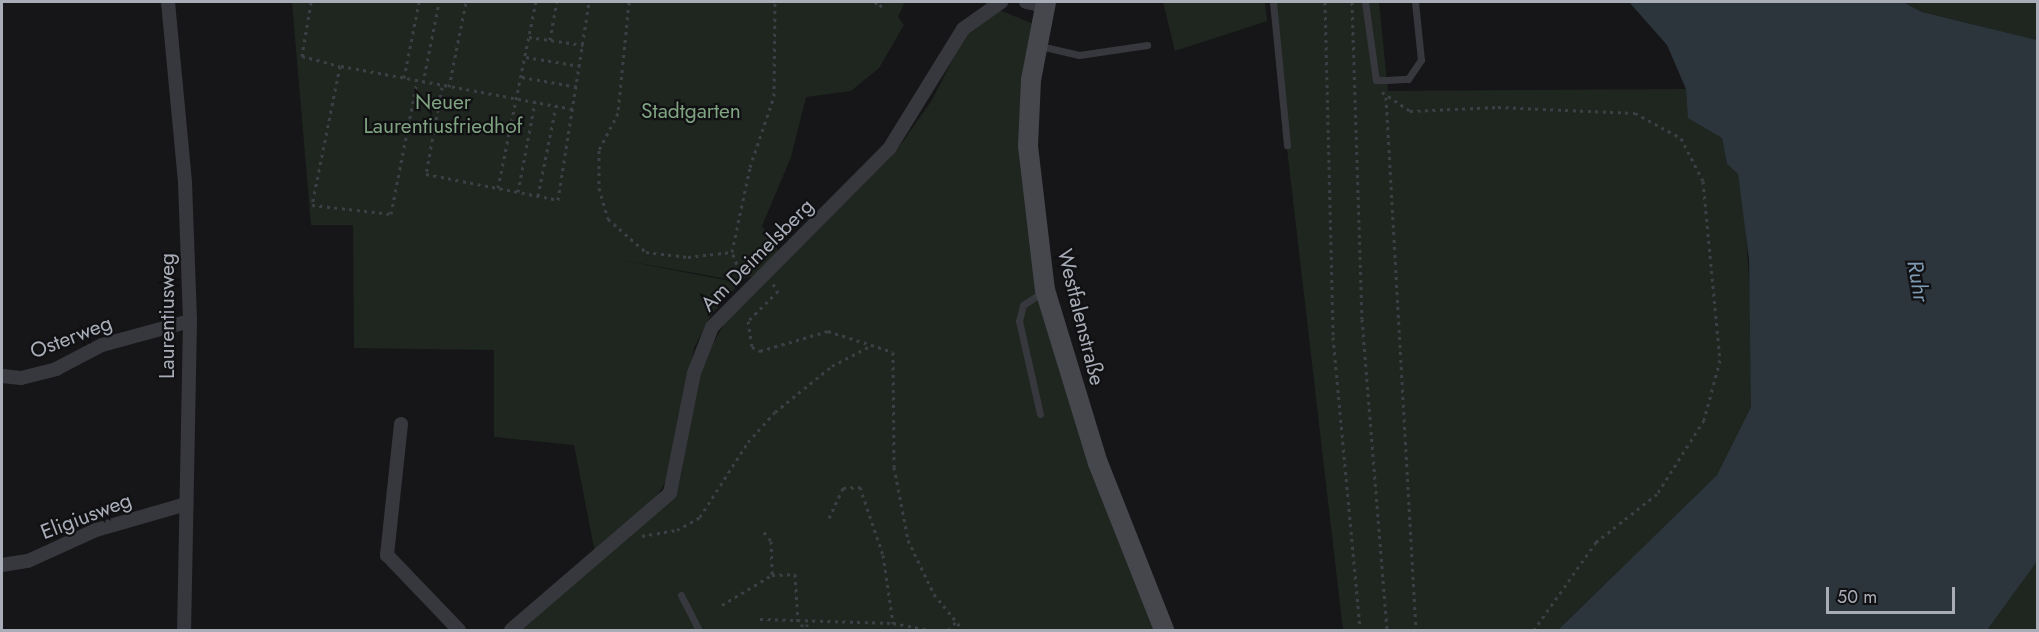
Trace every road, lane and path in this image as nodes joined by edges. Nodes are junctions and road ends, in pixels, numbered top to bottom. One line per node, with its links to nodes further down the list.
1 (168, 2): 49 (street, Laurentiusweg)
2 (311, 2): 26 (path)
3 (419, 2): 29 (path)
4 (439, 2): 32 (path)
5 (466, 2): 34 (path)
6 (536, 2): 20 (path)
7 (557, 2): 21 (path)
8 (589, 2): 22 (path)
9 (629, 2): 45 (path)
10 (775, 2): 45 (path)
11 (875, 2): 12 (path)
12 (883, 2)
13 (1001, 2): 46 (street, Am Deimelsberg)
14 (1273, 2): 41 (lane)
15 (1325, 2): 77 (path)
16 (1352, 2): 78 (path)
17 (1365, 2): 30 (lane)
18 (1415, 2): 30 (lane)
19 (1039, 3): 24 (main road, Westfalenstraße)
20 (529, 37): 21 (path); 25 (path)
21 (550, 40): 22 (path)
22 (583, 45): 27 (path)
23 (1147, 45): 24 (lane)
24 (1037, 46): 47 (main road, Westfalenstraße)
25 (526, 57): 27 (path); 28 (path)
26 (340, 66): 29 (path); 31 (path)
27 (580, 66): 35 (path)
28 (522, 77): 35 (path); 37 (path)
29 (404, 78): 31 (path)
30 (1376, 80): 36 (path)
31 (417, 82): 32 (path)
32 (423, 83): 33 (path)
33 (442, 87): 34 (path); 42 (path)
34 (449, 87): 37 (path)
35 (578, 87): 40 (path)
36 (1386, 97): 79 (path); 80 (path)
37 (517, 99): 38 (path); 42 (path)
38 (535, 102): 39 (path); 43 (path)
39 (556, 105): 40 (path); 44 (path)
40 (574, 109): 44 (path)
41 (1287, 146)
42 (498, 188): 43 (path)
43 (518, 192): 44 (path)
44 (538, 196)
45 (732, 252): 48 (path)
46 (764, 274): 48 (street, Am Deimelsberg); 50 (path)
47 (1045, 290): 52 (lane); 76 (main road, Westfalenstraße)
48 (747, 291): 56 (street, Am Deimelsberg)
49 (190, 321): 51 (street, Osterweg); 54 (street, Laurentiusweg)
50 (872, 345): 56 (path); 63 (path)
51 (2, 376)
52 (1040, 414)
53 (401, 424): 68 (street)
54 (186, 504): 58 (street, Eligiusweg); 67 (street, Laurentiusweg)
55 (829, 518): 64 (path)
56 (633, 530): 69 (street, Am Deimelsberg)
57 (764, 532): 59 (path)
58 (2, 565)
59 (772, 575): 61 (path); 65 (path)
60 (681, 595): 70 (lane)
61 (722, 605)
62 (760, 619): 65 (path)
63 (956, 622): 74 (path); 75 (path)
64 (893, 623): 66 (path); 73 (path)
65 (800, 624): 66 (path); 71 (path)
66 (807, 624): 72 (path)
67 (184, 630)
68 (459, 630)
69 (511, 630)
70 (699, 630)
71 (802, 630)
72 (807, 630)
73 (928, 630)
74 (948, 630)
75 (963, 630)
76 (1164, 630)
77 (1360, 630)
78 (1387, 630)
79 (1416, 630)
80 (1534, 630)

